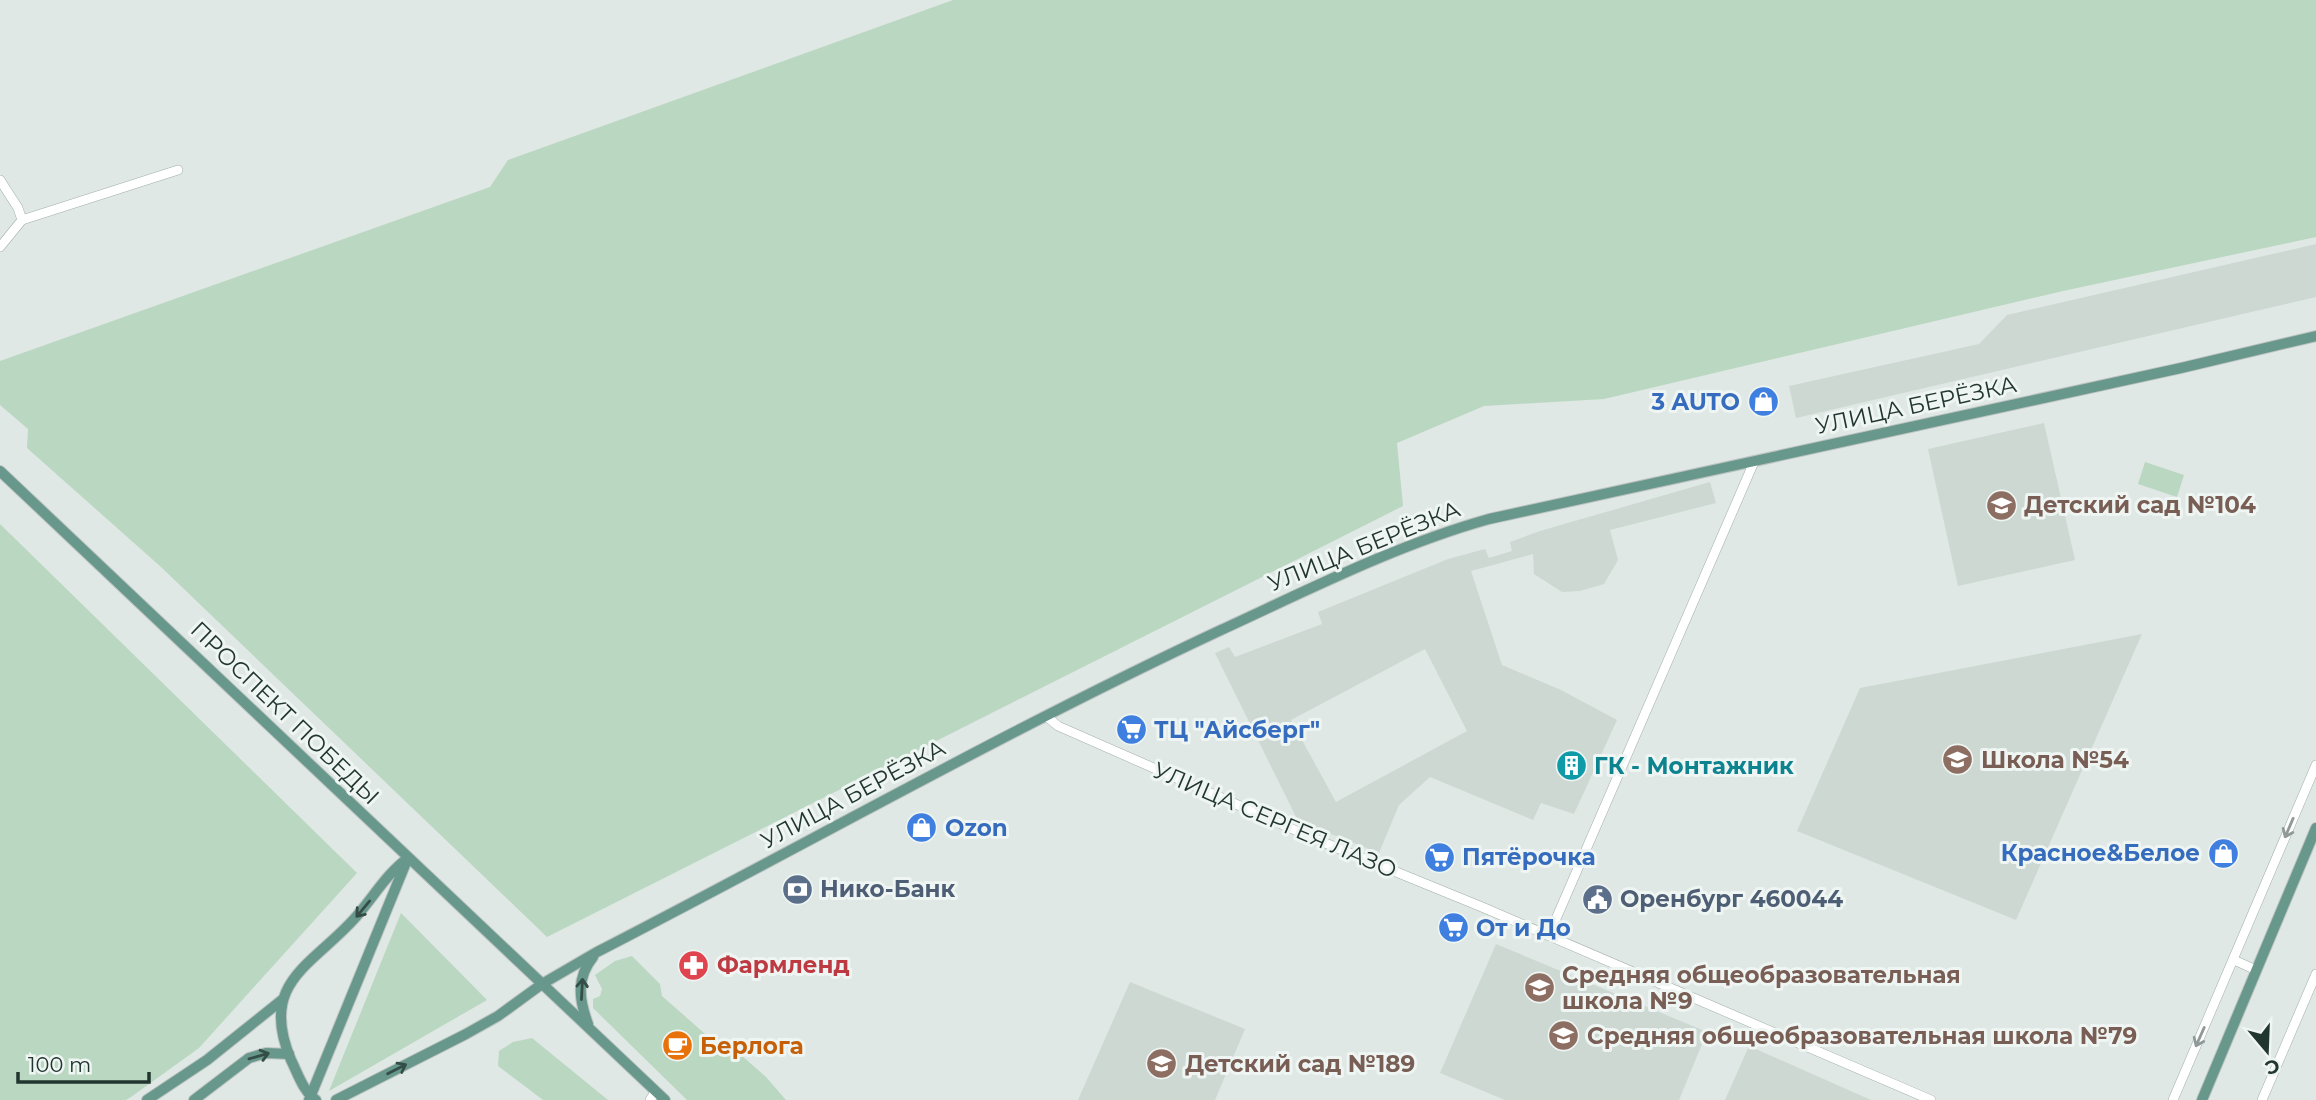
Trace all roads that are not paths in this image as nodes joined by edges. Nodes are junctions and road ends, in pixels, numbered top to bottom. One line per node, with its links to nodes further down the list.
1 (178, 170): 3 (street)
2 (0, 180): 3 (street)
3 (22, 220): 4 (street)
4 (0, 247)
5 (2316, 336): 6 (main road, УЛИЦА БЕРЁЗКА)
6 (1754, 462): 8 (main road, УЛИЦА БЕРЁЗКА); 12 (street)
7 (0, 471): 11 (main road, ПРОСПЕКТ ПОБЕДЫ)
8 (1046, 716): 12 (street, УЛИЦА СЕРГЕЯ ЛАЗО); 13 (main road, УЛИЦА БЕРЁЗКА)
9 (2316, 765): 14 (street, one-way to 14)
10 (2316, 828): 15 (main road)
11 (408, 858): 17 (main road, ПРОСПЕКТ ПОБЕДЫ); 18 (main road, one-way to 18); 22 (main road)
12 (1549, 935): 27 (street, УЛИЦА СЕРГЕЯ ЛАЗО)
13 (597, 952): 17 (main road, УЛИЦА БЕРЁЗКА); 19 (main road, one-way to 13)
14 (2234, 960): 15 (street); 28 (street, one-way to 28)
15 (2256, 970): 29 (main road)
16 (2316, 974): 30 (street)
17 (542, 984): 19 (main road, ПРОСПЕКТ ПОБЕДЫ); 25 (main road, УЛИЦА БЕРЁЗКА, one-way to 17)
18 (282, 1000): 20 (main road); 23 (main road)
19 (590, 1028): 21 (main road, ПРОСПЕКТ ПОБЕДЫ)
20 (289, 1054): 22 (main road); 24 (main road, one-way to 20)
21 (653, 1095): 26 (main road, ПРОСПЕКТ ПОБЕДЫ)
22 (312, 1099)
23 (148, 1100)
24 (194, 1100)
25 (336, 1100)
26 (665, 1100)
27 (1931, 1100)
28 (2173, 1100)
29 (2202, 1100)
30 (2262, 1100)

